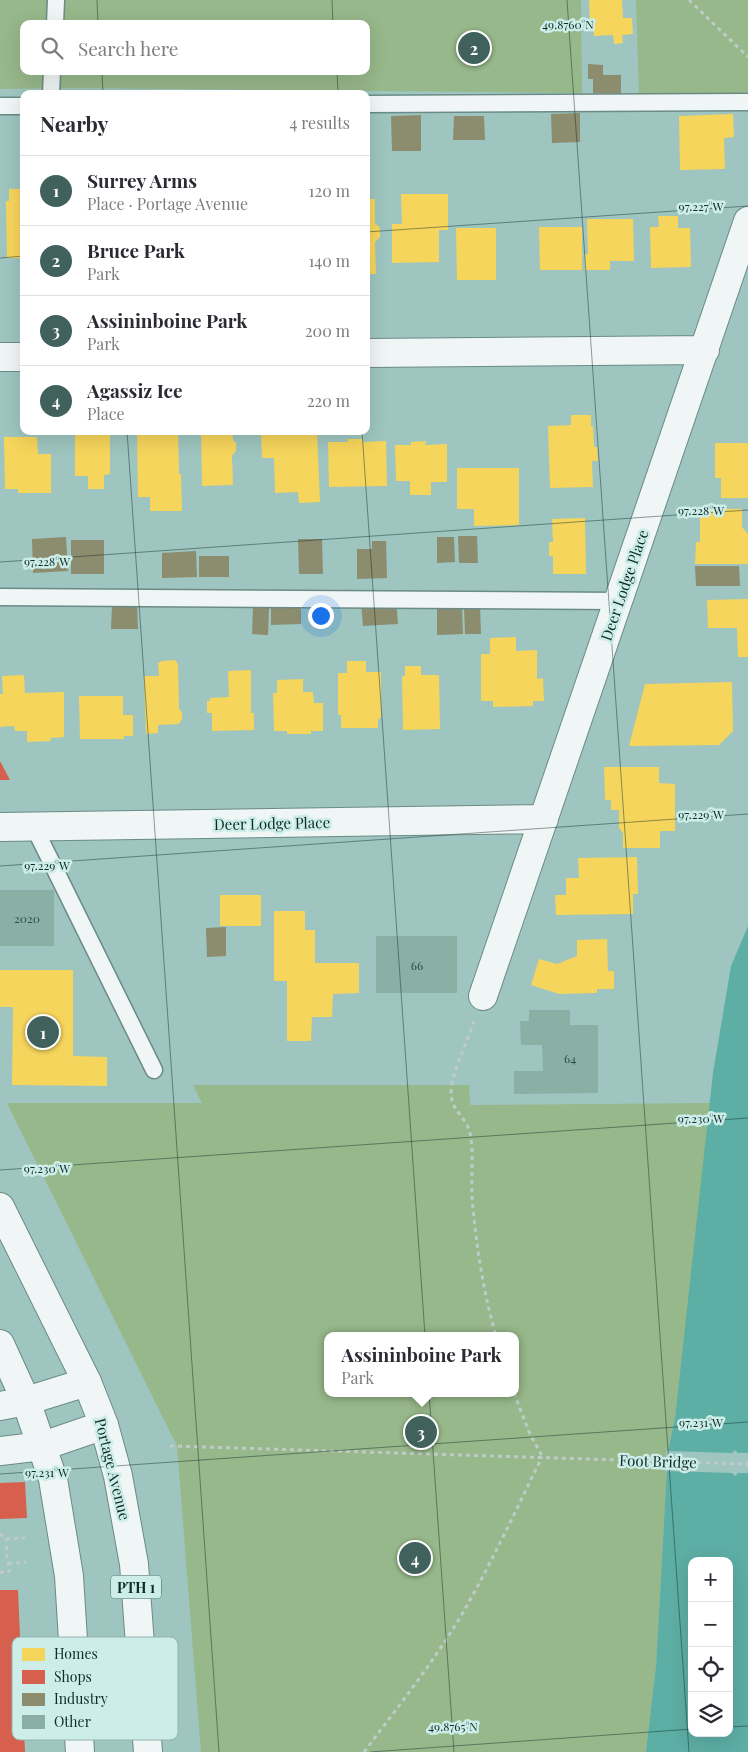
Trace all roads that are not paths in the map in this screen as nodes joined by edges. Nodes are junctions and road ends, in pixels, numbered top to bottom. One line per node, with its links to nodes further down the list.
1 (56, 0): 2 (lane)
2 (55, 20)
3 (52, 75): 4 (lane)
4 (51, 90)
5 (748, 102): 6 (lane)
6 (370, 104)
7 (0, 106): 8 (lane)
8 (20, 106)
9 (748, 221): 10 (main road, Deer Lodge Place)
10 (705, 350): 11 (main road); 15 (main road, Deer Lodge Place)
11 (370, 353)
12 (0, 357): 13 (main road)
13 (20, 357)
14 (0, 597): 15 (lane)
15 (619, 601): 16 (main road, Deer Lodge Place)
16 (544, 820): 17 (main road, Deer Lodge Place); 19 (main road, Deer Lodge Place)
17 (34, 826): 18 (main road, Deer Lodge Place); 20 (lane)
18 (0, 827)
19 (483, 996)
20 (154, 1070)
21 (0, 1207): 23 (main road, Portage Avenue / PTH 1)
22 (0, 1344): 24 (main road)
23 (87, 1382): 24 (main road); 26 (main road, Portage Avenue / PTH 1)
24 (26, 1401): 25 (main road); 27 (main road)
25 (0, 1406)
26 (104, 1425): 27 (main road); 30 (main road, Portage Avenue / PTH 1)
27 (43, 1446): 28 (main road); 29 (main road)
28 (0, 1451)
29 (73, 1637)
30 (139, 1637)

